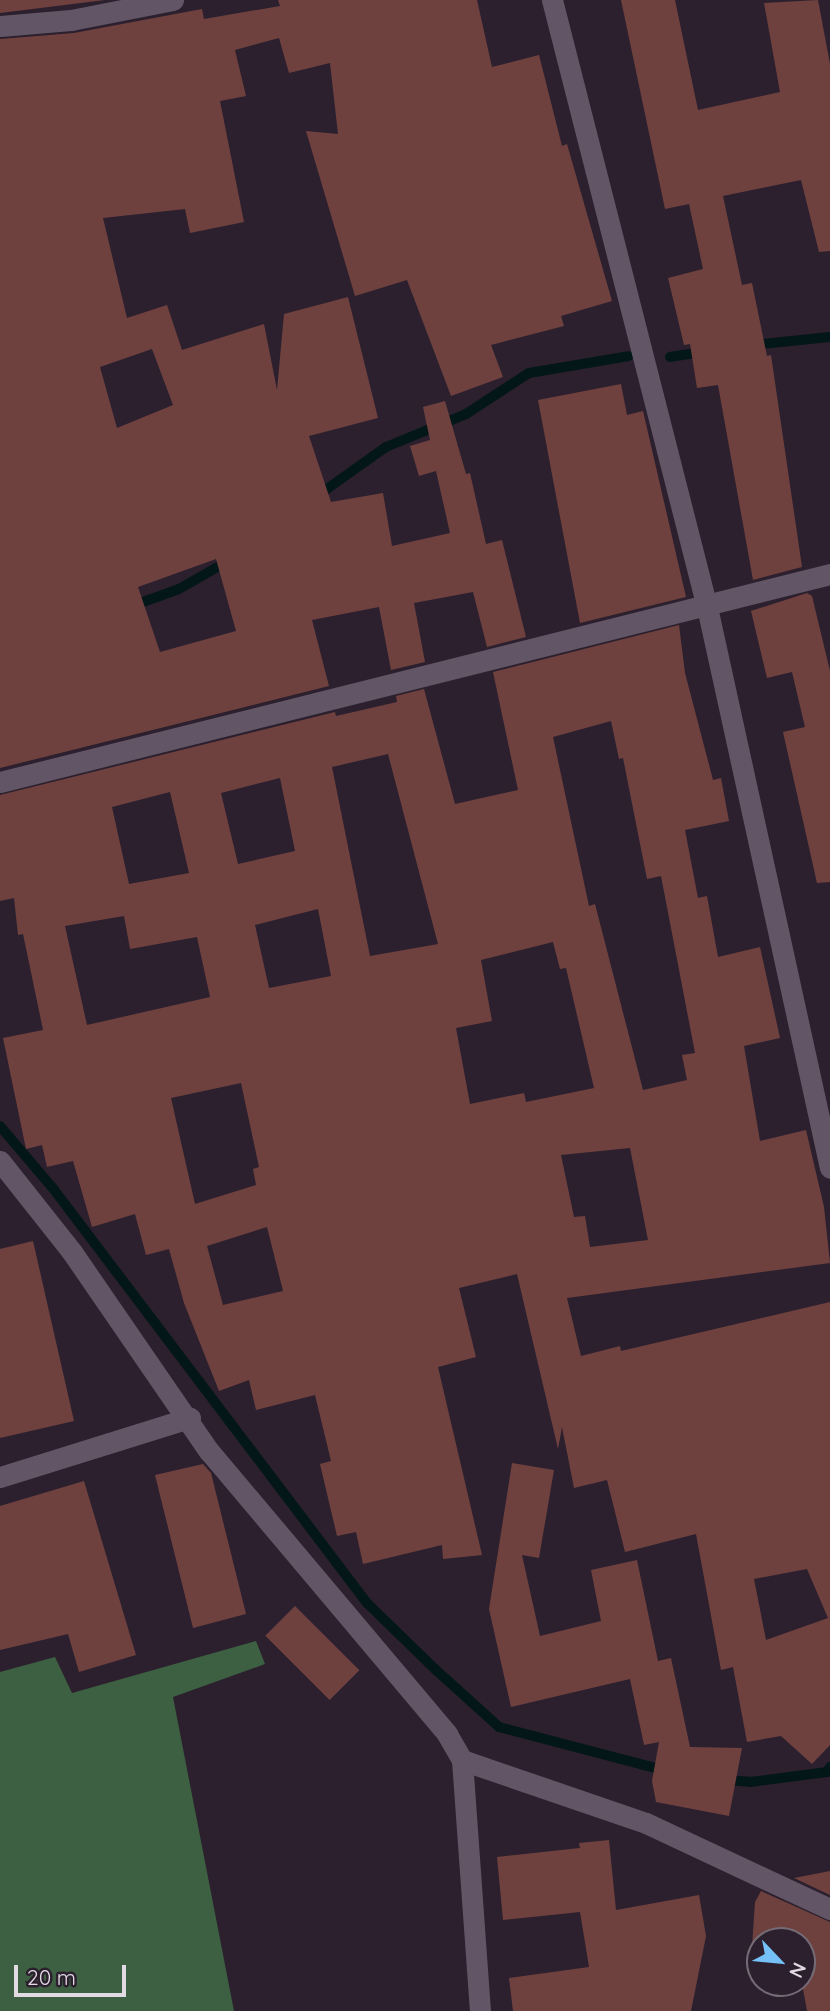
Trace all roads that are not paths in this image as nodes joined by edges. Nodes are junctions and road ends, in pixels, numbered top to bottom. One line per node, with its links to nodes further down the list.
1 (173, 0): 3 (street)
2 (552, 0): 5 (street)
3 (0, 26)
4 (830, 575): 5 (street)
5 (707, 607): 6 (street); 8 (street)
6 (0, 782)
7 (0, 1161): 9 (street)
8 (830, 1168)
9 (190, 1418): 10 (street); 11 (street)
10 (0, 1477)
11 (462, 1760): 12 (street); 13 (street)
12 (830, 1909)
13 (480, 2011)

